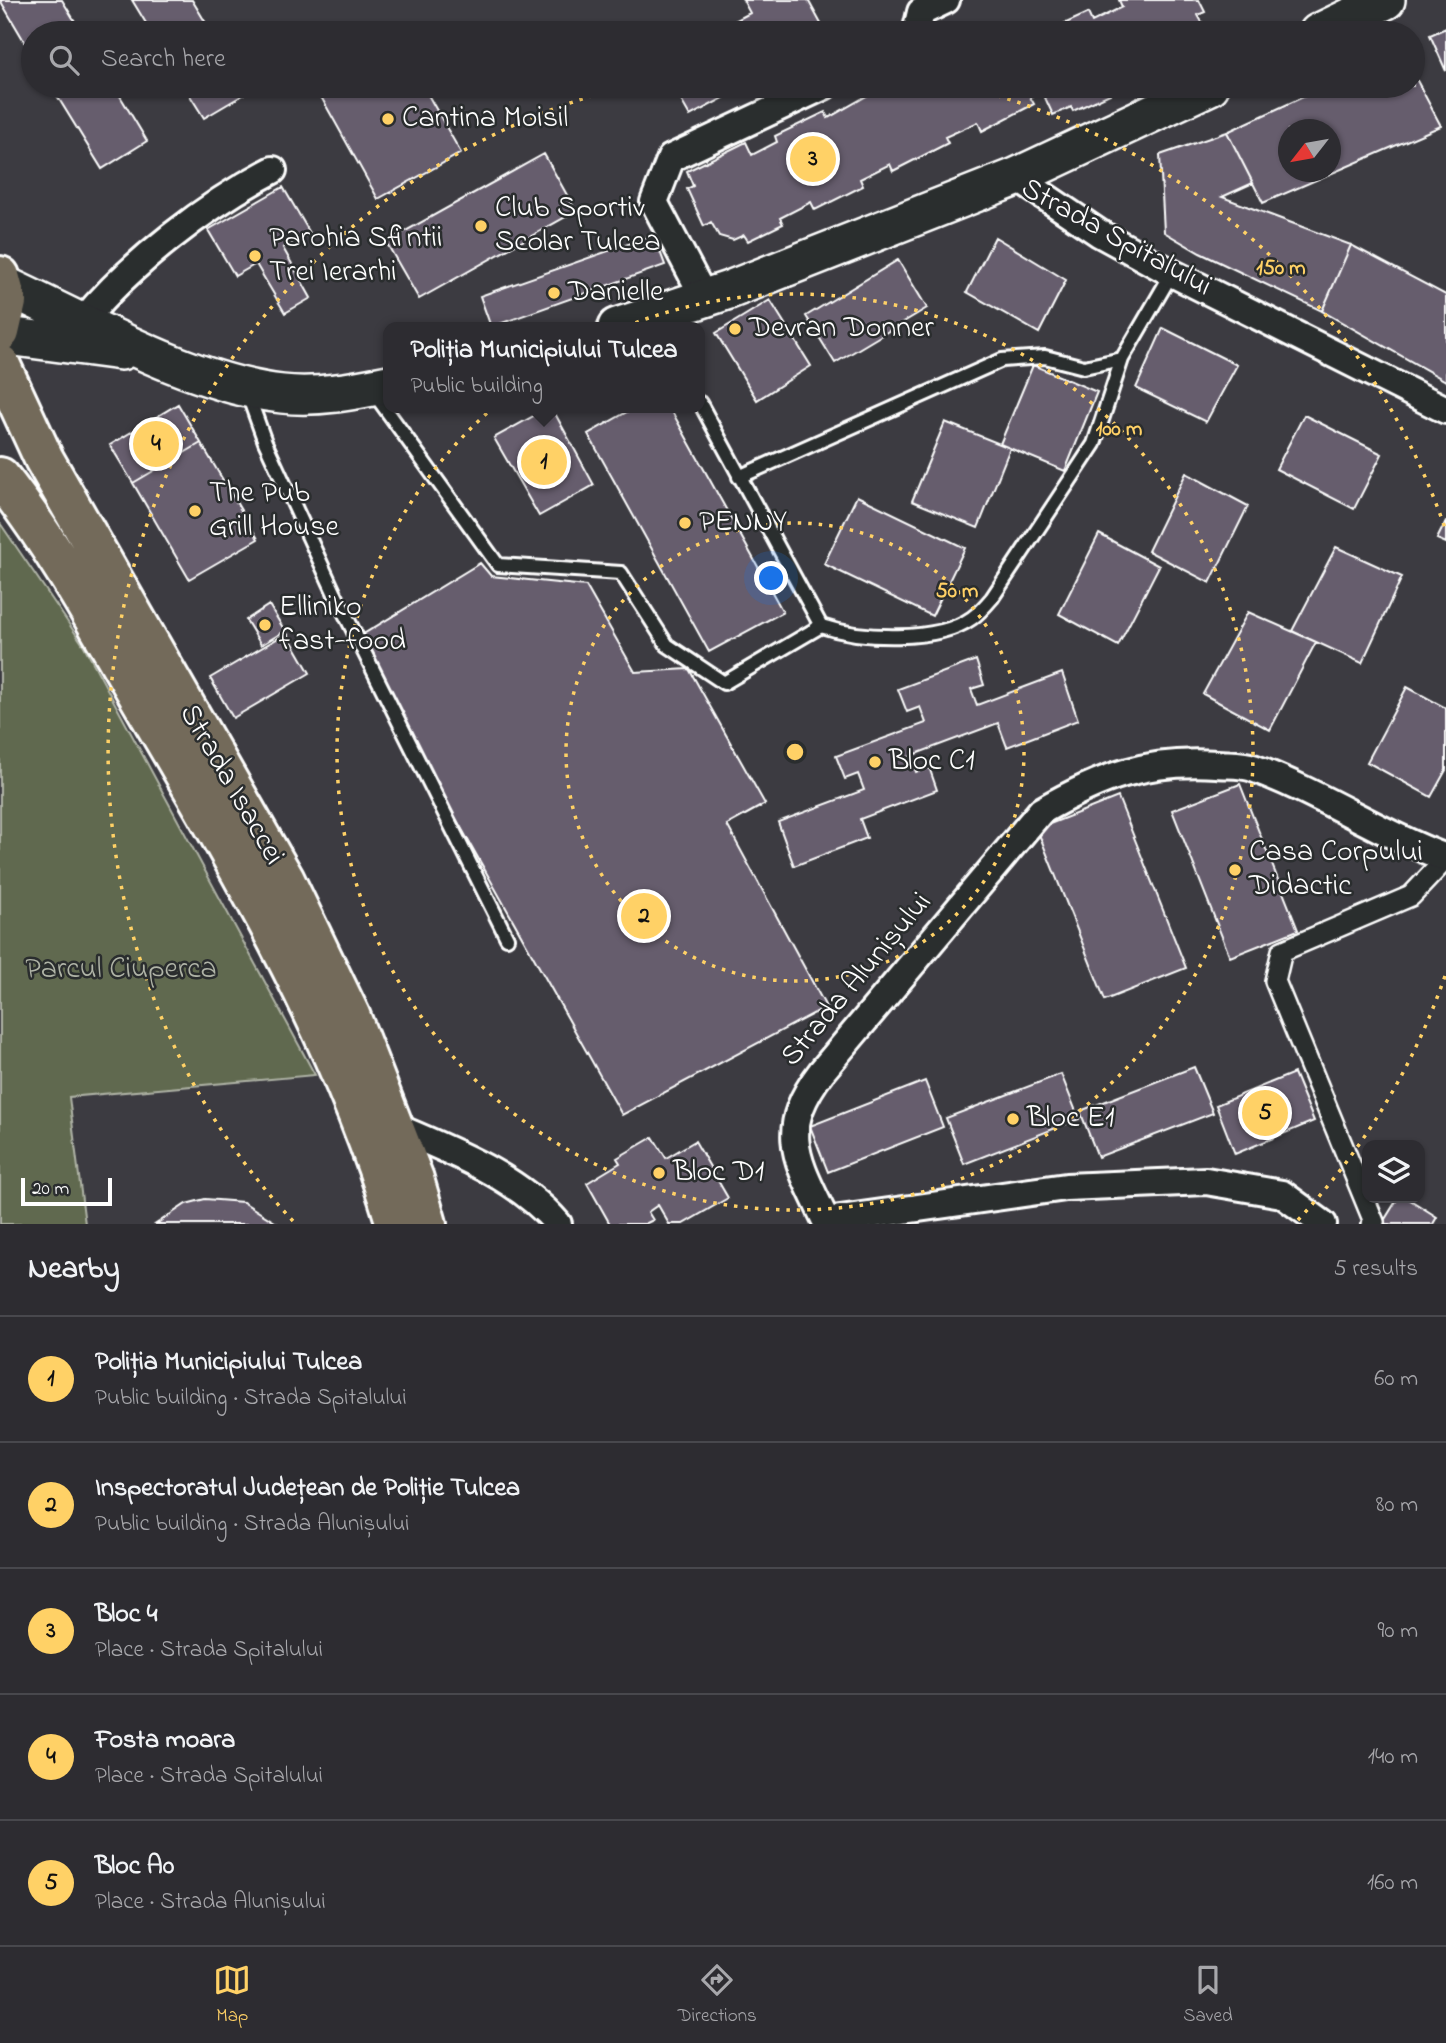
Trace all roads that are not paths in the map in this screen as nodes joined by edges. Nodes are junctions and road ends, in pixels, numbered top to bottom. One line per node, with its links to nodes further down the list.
1 (946, 0): 3 (street)
2 (1386, 0): 4 (main road)
3 (919, 21)
4 (1343, 21)
5 (798, 98): 11 (street)
6 (1184, 98): 8 (main road)
7 (273, 170): 12 (street)
8 (1016, 177): 9 (street, Strada Spitalului); 11 (main road, Strada Spitalului)
9 (1172, 273): 16 (lane); 20 (street, Strada Spitalului)
10 (2, 280): 12 (main road); 14 (main road)
11 (705, 299): 13 (main road, Strada Spitalului)
12 (83, 321): 15 (main road)
13 (657, 322)
14 (0, 333): 15 (main road)
15 (154, 355): 19 (main road)
16 (1122, 359): 24 (lane); 25 (lane)
17 (0, 364): 28 (main road, Strada Isaccei)
18 (380, 386): 19 (main road)
19 (246, 387): 27 (lane)
20 (1446, 410)
21 (705, 412): 24 (lane)
22 (398, 413): 25 (lane)
23 (0, 477): 29 (main road, Strada Isaccei)
24 (739, 477): 25 (lane)
25 (821, 626)
26 (1446, 858): 32 (street, Strada Alunișului); 33 (street)
27 (507, 938)
28 (393, 1126): 30 (main road, Strada Isaccei); 31 (street)
29 (396, 1224)
30 (426, 1224)
31 (558, 1224)
32 (1323, 1224)
33 (1372, 1224)

